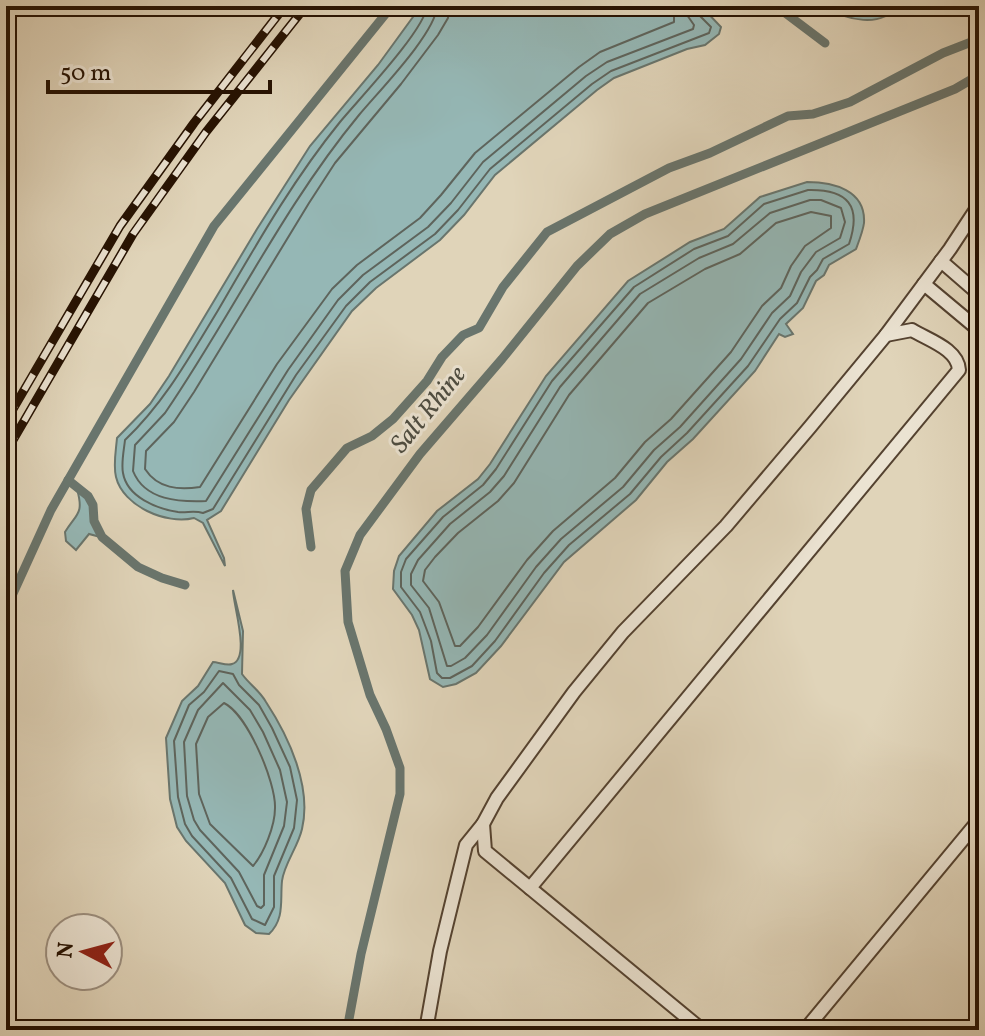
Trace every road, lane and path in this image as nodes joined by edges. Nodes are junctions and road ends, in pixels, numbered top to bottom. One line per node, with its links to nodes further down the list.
1 (979, 205): 2 (lane)
2 (941, 261): 3 (lane); 4 (lane)
3 (924, 284): 5 (lane); 6 (lane)
4 (979, 294)
5 (979, 330)
6 (886, 335): 8 (lane); 9 (lane)
7 (979, 820): 12 (lane)
8 (483, 824): 9 (lane); 10 (lane)
9 (530, 888): 11 (lane)
10 (426, 1030)
11 (702, 1030)
12 (805, 1030)

